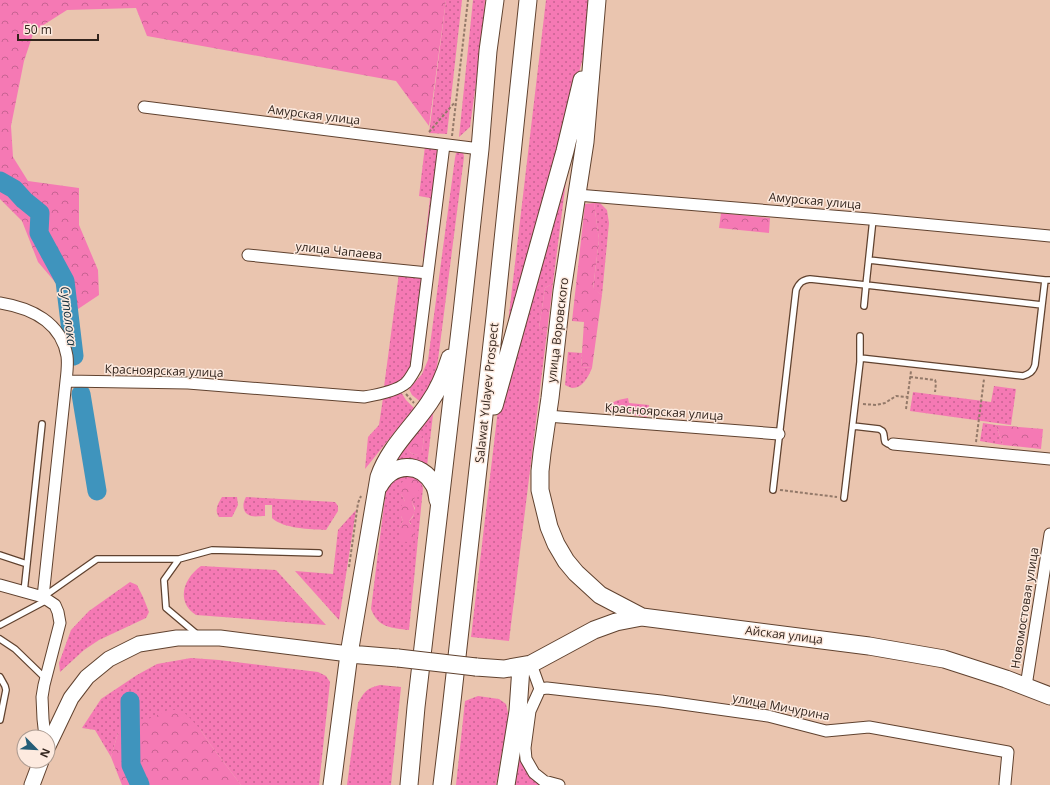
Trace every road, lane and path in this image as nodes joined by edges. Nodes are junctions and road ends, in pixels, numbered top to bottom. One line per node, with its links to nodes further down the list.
1 (495, 0): 9 (main road)
2 (528, 0): 39 (main road, Salawat Yulayev Prospect)
3 (597, 0): 4 (main road, улица Воровского)
4 (594, 36): 10 (main road, улица Воровского); 39 (main road)
5 (456, 101): 7 (path)
6 (144, 107): 7 (street, Амурская улица)
7 (420, 142): 8 (street, Амурская улица)
8 (444, 145): 9 (street, Амурская улица); 15 (street, Красноярская улица)
9 (480, 149): 21 (main road)
10 (577, 195): 11 (street, Амурская улица); 32 (main road, улица Воровского)
11 (874, 219): 12 (street, Амурская улица); 14 (lane)
12 (1050, 236)
13 (248, 255): 15 (street, улица Чапаева)
14 (869, 260): 16 (lane); 17 (lane)
15 (428, 273): 27 (street, Красноярская улица)
16 (1047, 280): 19 (lane)
17 (866, 285): 19 (lane); 20 (lane); 35 (lane)
18 (0, 303): 27 (street)
19 (1042, 305): 25 (lane)
20 (864, 306)
21 (460, 325): 41 (main road); 43 (main road)
22 (860, 336): 23 (lane)
23 (860, 358): 24 (lane); 30 (lane)
24 (912, 363): 25 (lane); 26 (path)
25 (985, 372): 37 (path)
26 (910, 377): 28 (path); 29 (path)
27 (66, 381): 52 (street)
28 (935, 392)
29 (908, 397): 30 (path); 31 (path)
30 (855, 403): 34 (lane)
31 (906, 408)
32 (547, 416): 35 (street, Красноярская улица); 53 (main road, улица Воровского)
33 (42, 424): 48 (lane)
34 (853, 426): 36 (lane); 42 (lane)
35 (779, 434): 40 (lane)
36 (893, 444): 37 (street)
37 (975, 452): 38 (street)
38 (1050, 459)
39 (477, 476): 73 (main road, Salawat Yulayev Prospect)
40 (773, 490): 42 (path)
41 (376, 492): 43 (main road); 57 (main road)
42 (844, 498)
43 (439, 506): 72 (main road)
44 (1050, 534): 49 (street, Новомостовая улица)
45 (319, 553): 47 (lane)
46 (0, 555): 48 (lane)
47 (179, 559): 52 (lane); 55 (lane)
48 (27, 564): 51 (lane)
49 (1046, 582): 61 (street, Новомостовая улица)
50 (0, 585): 51 (street)
51 (24, 592): 52 (street)
52 (45, 598): 54 (lane); 60 (street)
53 (642, 618): 58 (main road, Айская улица); 61 (main road, Айская улица)
54 (0, 625)
55 (202, 638): 57 (main road); 66 (main road)
56 (0, 639): 60 (lane)
57 (349, 654): 58 (main road, bridge); 71 (main road)
58 (526, 666): 62 (street); 74 (main road)
59 (0, 677): 64 (lane)
60 (46, 679): 65 (street)
61 (1026, 686): 63 (main road, Айская улица)
62 (540, 689): 68 (street); 69 (street, улица Мичурина)
63 (1050, 696)
64 (0, 720)
65 (44, 729)
66 (56, 729)
67 (38, 769): 70 (main road)
68 (544, 783): 75 (street)
69 (1005, 784)
70 (32, 785)
71 (332, 785)
72 (409, 785)
73 (442, 785)
74 (506, 785)
75 (559, 785)

